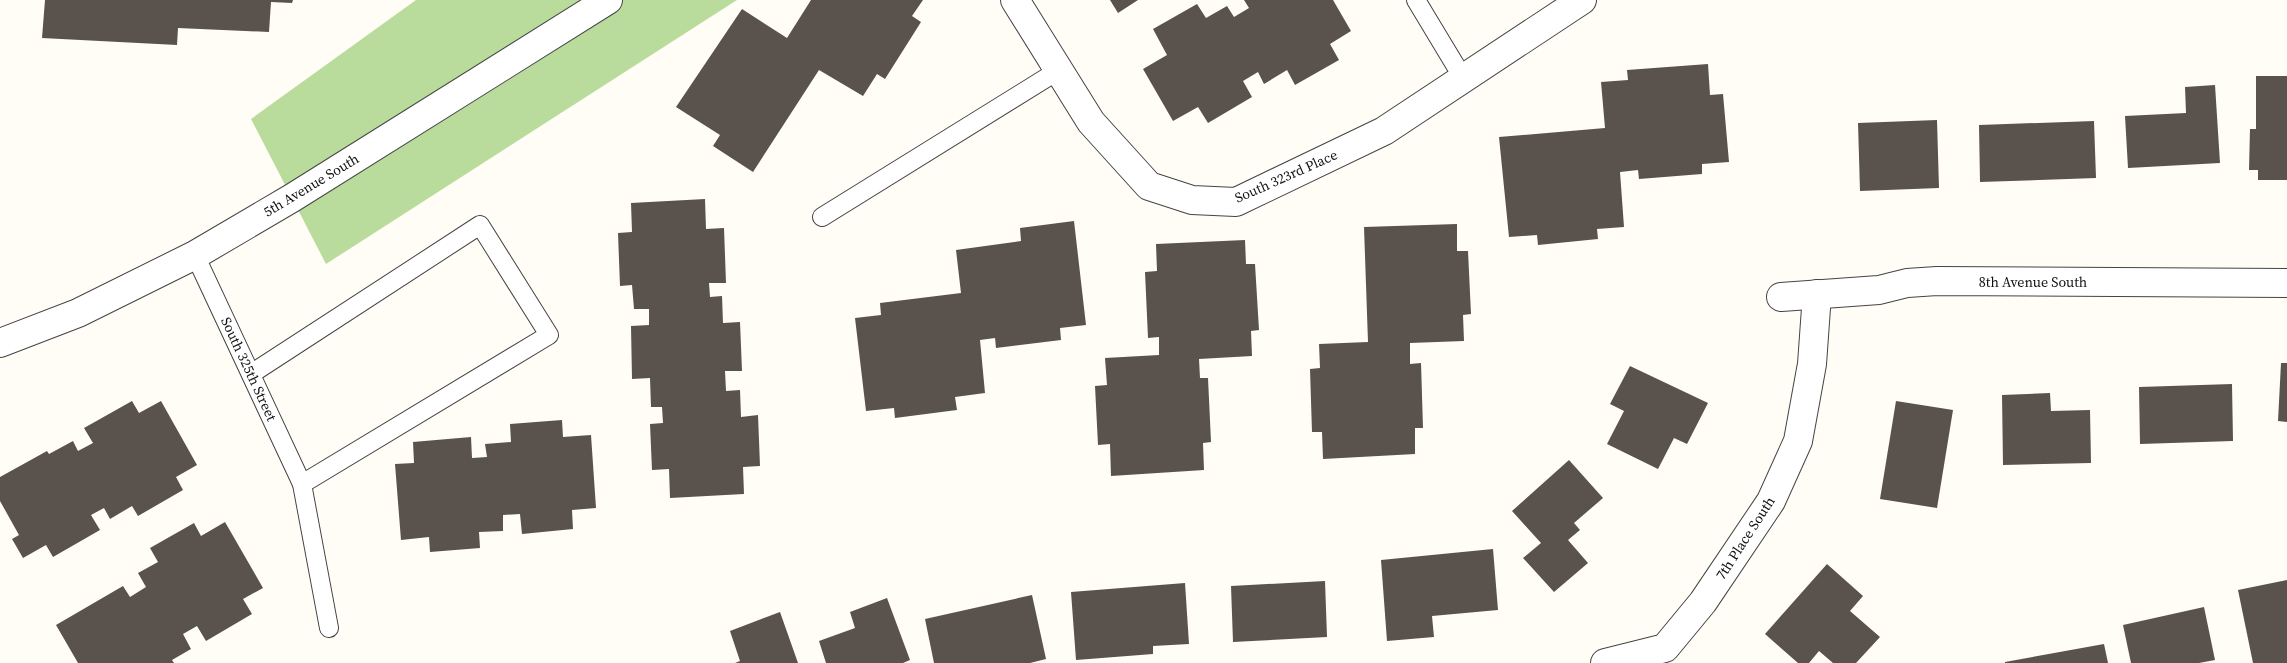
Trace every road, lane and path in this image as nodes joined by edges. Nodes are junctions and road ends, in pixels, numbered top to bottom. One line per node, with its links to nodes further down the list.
1 (608, 0): 8 (street, 5th Avenue South)
2 (1015, 0): 5 (street, South 323rd Place)
3 (1416, 0): 6 (lane)
4 (1582, 0): 6 (street, South 323rd Place)
5 (1059, 70): 6 (street, South 323rd Place); 7 (lane)
6 (1463, 78)
7 (822, 217)
8 (195, 254): 12 (street, 5th Avenue South); 13 (lane, South 325th Street)
9 (2287, 283): 10 (street, 8th Avenue South)
10 (1817, 294): 11 (street, 8th Avenue South); 16 (street, 7th Place South)
11 (1781, 297)
12 (0, 343)
13 (251, 374): 14 (lane, South 325th Street); 14 (lane)
14 (302, 484): 15 (lane, South 325th Street)
15 (329, 628)
16 (1667, 656): 17 (street, 7th Place South)
17 (1605, 663)

